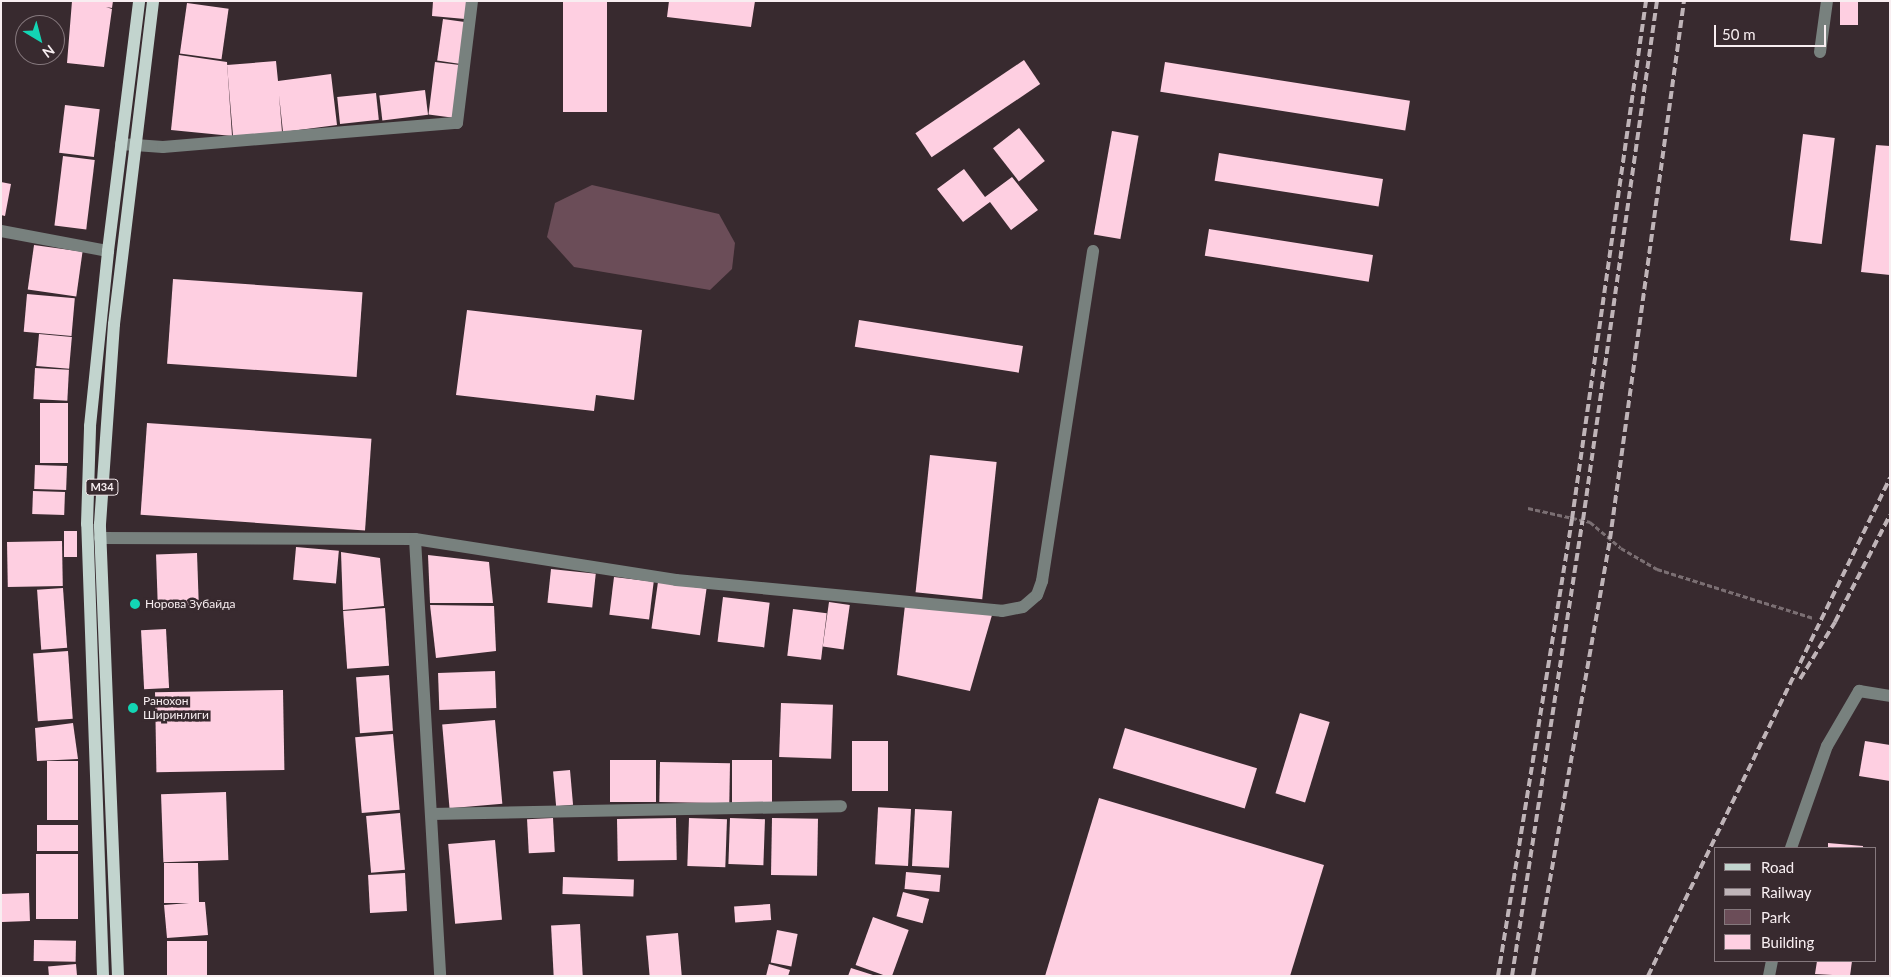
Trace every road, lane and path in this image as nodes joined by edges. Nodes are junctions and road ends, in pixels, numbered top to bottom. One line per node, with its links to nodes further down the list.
1 (139, 1): 6 (main road, M34)
2 (153, 1): 7 (main road, M34)
3 (472, 1): 7 (street)
4 (1827, 1): 5 (street)
5 (1820, 52)
6 (121, 144): 7 (street); 9 (main road, M34)
7 (134, 145): 12 (main road, M34)
8 (1, 232): 9 (street)
9 (108, 251): 20 (main road, M34)
10 (1093, 251): 13 (street)
11 (1528, 508): 14 (path)
12 (100, 538): 13 (street); 21 (main road, M34)
13 (415, 539): 17 (street)
14 (1813, 618)
15 (1890, 696): 18 (street)
16 (841, 806): 17 (street)
17 (431, 814): 22 (street)
18 (1791, 847)
19 (1772, 962): 23 (street)
20 (103, 976)
21 (118, 976)
22 (440, 976)
23 (1769, 976)

